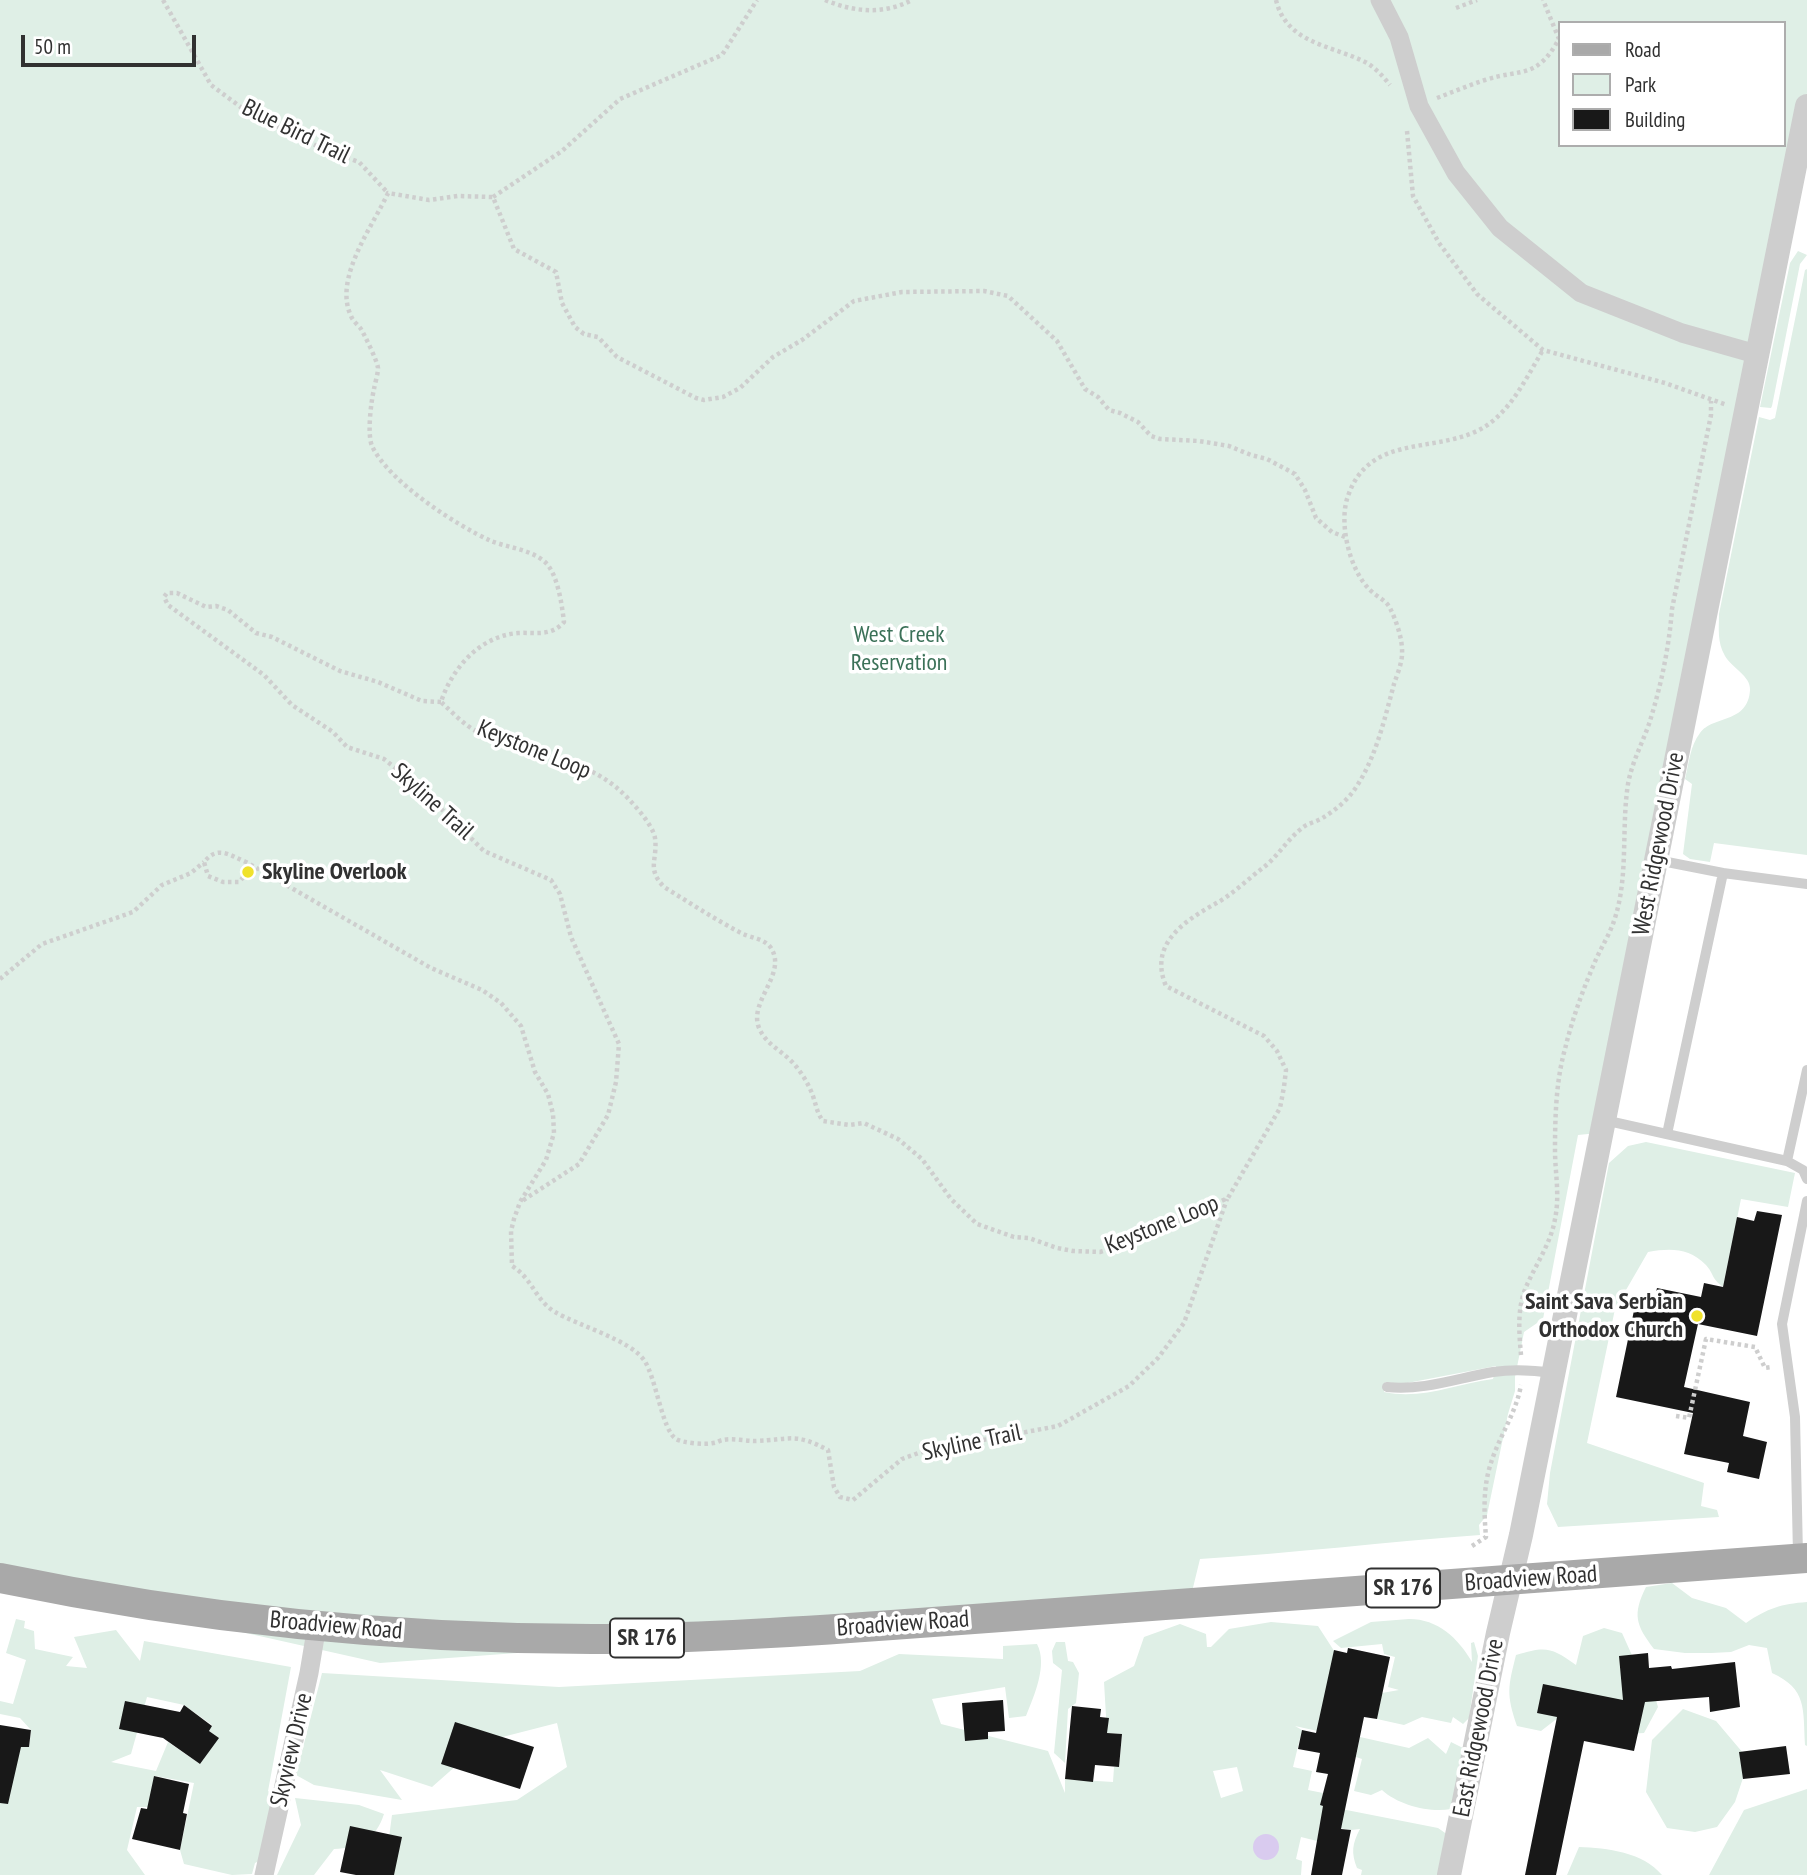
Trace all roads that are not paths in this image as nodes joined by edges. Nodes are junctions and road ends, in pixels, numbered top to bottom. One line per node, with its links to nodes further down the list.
1 (1380, 0): 3 (street)
2 (1807, 106): 3 (street, West Ridgewood Drive)
3 (1756, 354): 4 (street, West Ridgewood Drive)
4 (1656, 860): 5 (lane); 8 (street, West Ridgewood Drive)
5 (1723, 873): 6 (lane); 9 (lane)
6 (1807, 884)
7 (1807, 1070): 10 (lane)
8 (1604, 1120): 9 (lane); 13 (street, West Ridgewood Drive)
9 (1667, 1134): 10 (lane)
10 (1787, 1161): 11 (lane)
11 (1807, 1178)
12 (1807, 1201): 15 (lane)
13 (1553, 1373): 14 (lane); 17 (street, West Ridgewood Drive)
14 (1387, 1387)
15 (1803, 1558): 17 (main road, Broadview Road / SR 176)
16 (0, 1578): 18 (main road, Broadview Road / SR 176)
17 (1511, 1581): 18 (main road, Broadview Road / SR 176); 20 (street, East Ridgewood Drive)
18 (317, 1625): 19 (street, Skyview Drive)
19 (264, 1875)
20 (1449, 1875)

